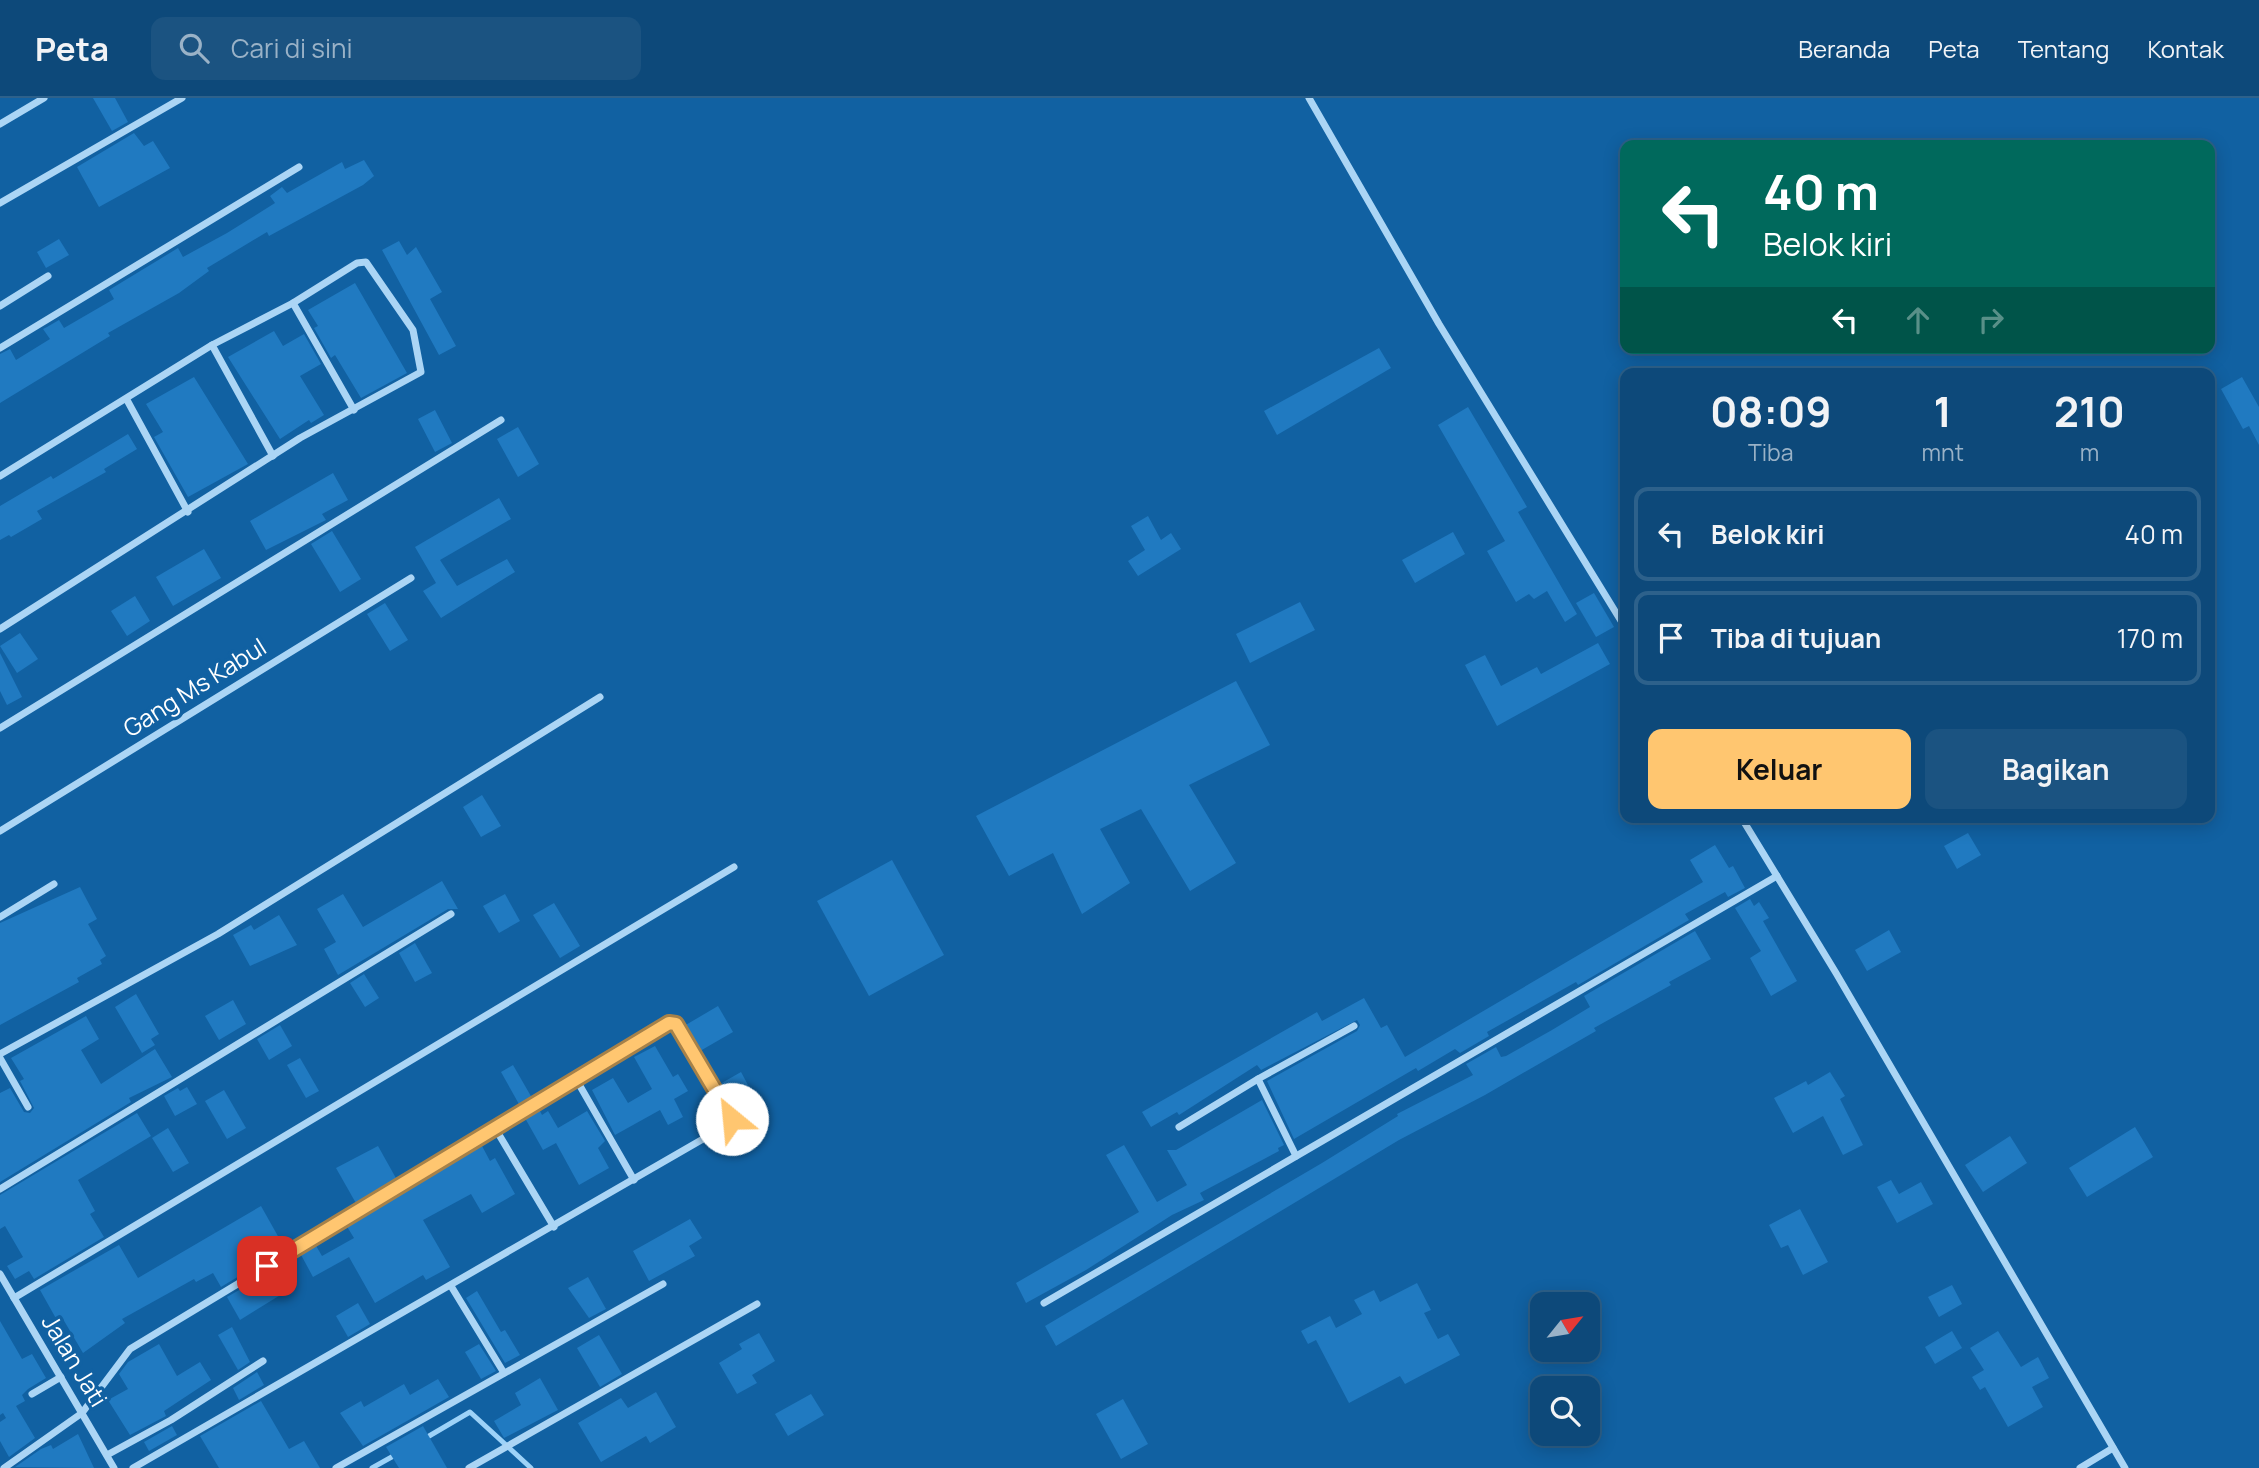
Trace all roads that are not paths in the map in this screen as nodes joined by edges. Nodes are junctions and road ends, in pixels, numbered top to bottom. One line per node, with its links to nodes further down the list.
1 (44, 98): 4 (street)
2 (182, 98): 6 (street)
3 (1310, 98): 19 (street)
4 (0, 124)
5 (299, 167): 11 (street)
6 (0, 203)
7 (48, 276): 9 (street)
8 (293, 303): 10 (street); 13 (street); 13 (street)
9 (0, 306)
10 (212, 345): 12 (street); 15 (street)
11 (0, 348)
12 (127, 400): 16 (street); 17 (street)
13 (354, 410): 15 (street)
14 (501, 420): 22 (street)
15 (273, 456): 17 (street)
16 (0, 476)
17 (188, 512): 20 (street)
18 (411, 578): 24 (street, Gang Ms Kabul)
19 (1620, 619)
20 (0, 629)
21 (600, 697): 31 (street)
22 (0, 728)
23 (1745, 823): 26 (street)
24 (0, 831)
25 (734, 866): 44 (street)
26 (1777, 876): 37 (street); 52 (street)
27 (54, 884): 29 (street)
28 (451, 914): 39 (street)
29 (0, 917)
30 (1354, 1026): 33 (street)
31 (0, 1056): 34 (street)
32 (576, 1079): 36 (street); 38 (street); 38 (street)
33 (1258, 1079): 35 (street); 37 (street)
34 (28, 1107)
35 (1179, 1127)
36 (495, 1128): 40 (street); 51 (street)
37 (1296, 1156): 45 (street)
38 (634, 1180): 40 (street)
39 (0, 1189)
40 (554, 1227): 43 (street)
41 (0, 1274): 44 (street, Jalan Jati)
42 (663, 1284): 48 (street)
43 (451, 1286): 48 (street); 56 (street)
44 (14, 1298): 49 (street, Jalan Jati)
45 (1044, 1303)
46 (757, 1304): 58 (street)
47 (263, 1361): 53 (street)
48 (504, 1373): 57 (street)
49 (61, 1377): 50 (street); 51 (street, Jalan Jati)
50 (32, 1394)
51 (82, 1413): 53 (street, Jalan Jati); 54 (street)
52 (2113, 1448): 59 (street); 60 (street)
53 (107, 1455): 55 (street, Jalan Jati)
54 (4, 1468)
55 (114, 1468)
56 (133, 1468)
57 (337, 1468)
58 (469, 1468)
59 (2080, 1468)
60 (2125, 1468)

